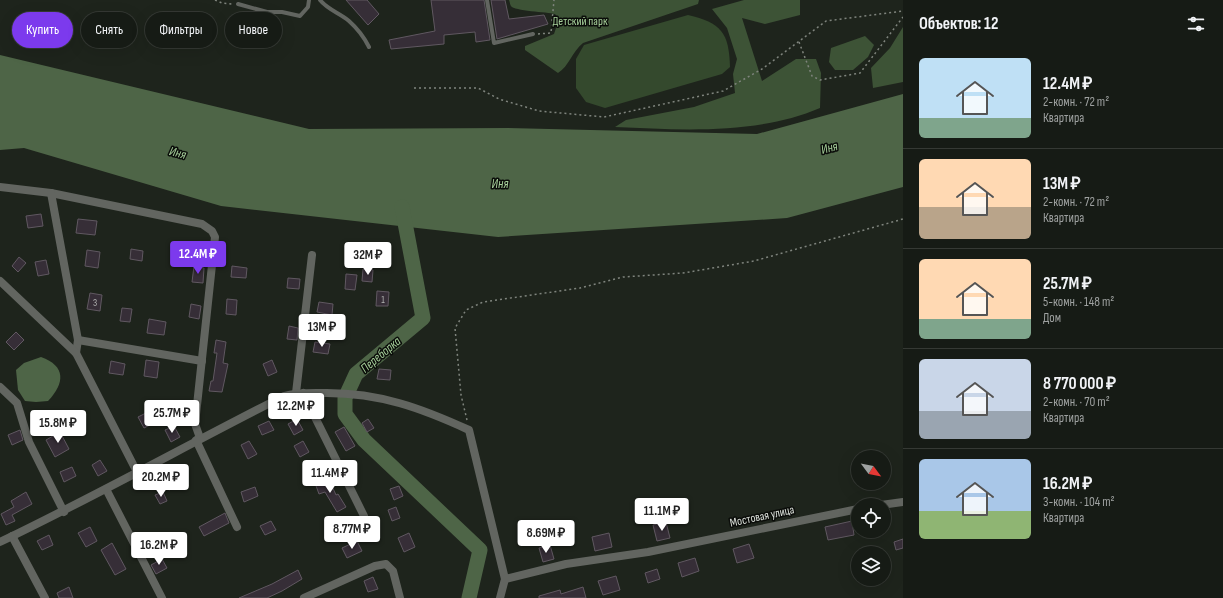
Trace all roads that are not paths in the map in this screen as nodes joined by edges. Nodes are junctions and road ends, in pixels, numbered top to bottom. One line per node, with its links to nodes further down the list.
1 (309, 0): 4 (lane)
2 (320, 0): 6 (lane)
3 (488, 0): 5 (lane)
4 (238, 4)
5 (533, 34)
6 (369, 47)
7 (0, 187): 8 (street)
8 (51, 193): 11 (street); 13 (street)
9 (312, 255): 15 (street)
10 (0, 281): 12 (street)
11 (78, 340): 12 (street); 13 (street)
12 (76, 353): 17 (street)
13 (202, 361): 16 (street)
14 (0, 387): 22 (street)
15 (300, 393): 16 (street); 23 (street); 27 (street)
16 (198, 439): 17 (street); 24 (street)
17 (137, 472): 18 (street)
18 (106, 489): 22 (street); 29 (street)
19 (903, 502): 20 (street)
20 (891, 504)
21 (851, 510): 27 (street, Мостовая улица)
22 (64, 512): 25 (street)
23 (364, 516)
24 (238, 527)
25 (12, 536): 26 (street); 28 (street)
26 (0, 542)
27 (505, 579): 32 (street)
28 (45, 598)
29 (162, 598)
30 (304, 598): 31 (street)
31 (400, 598)
32 (500, 598)

